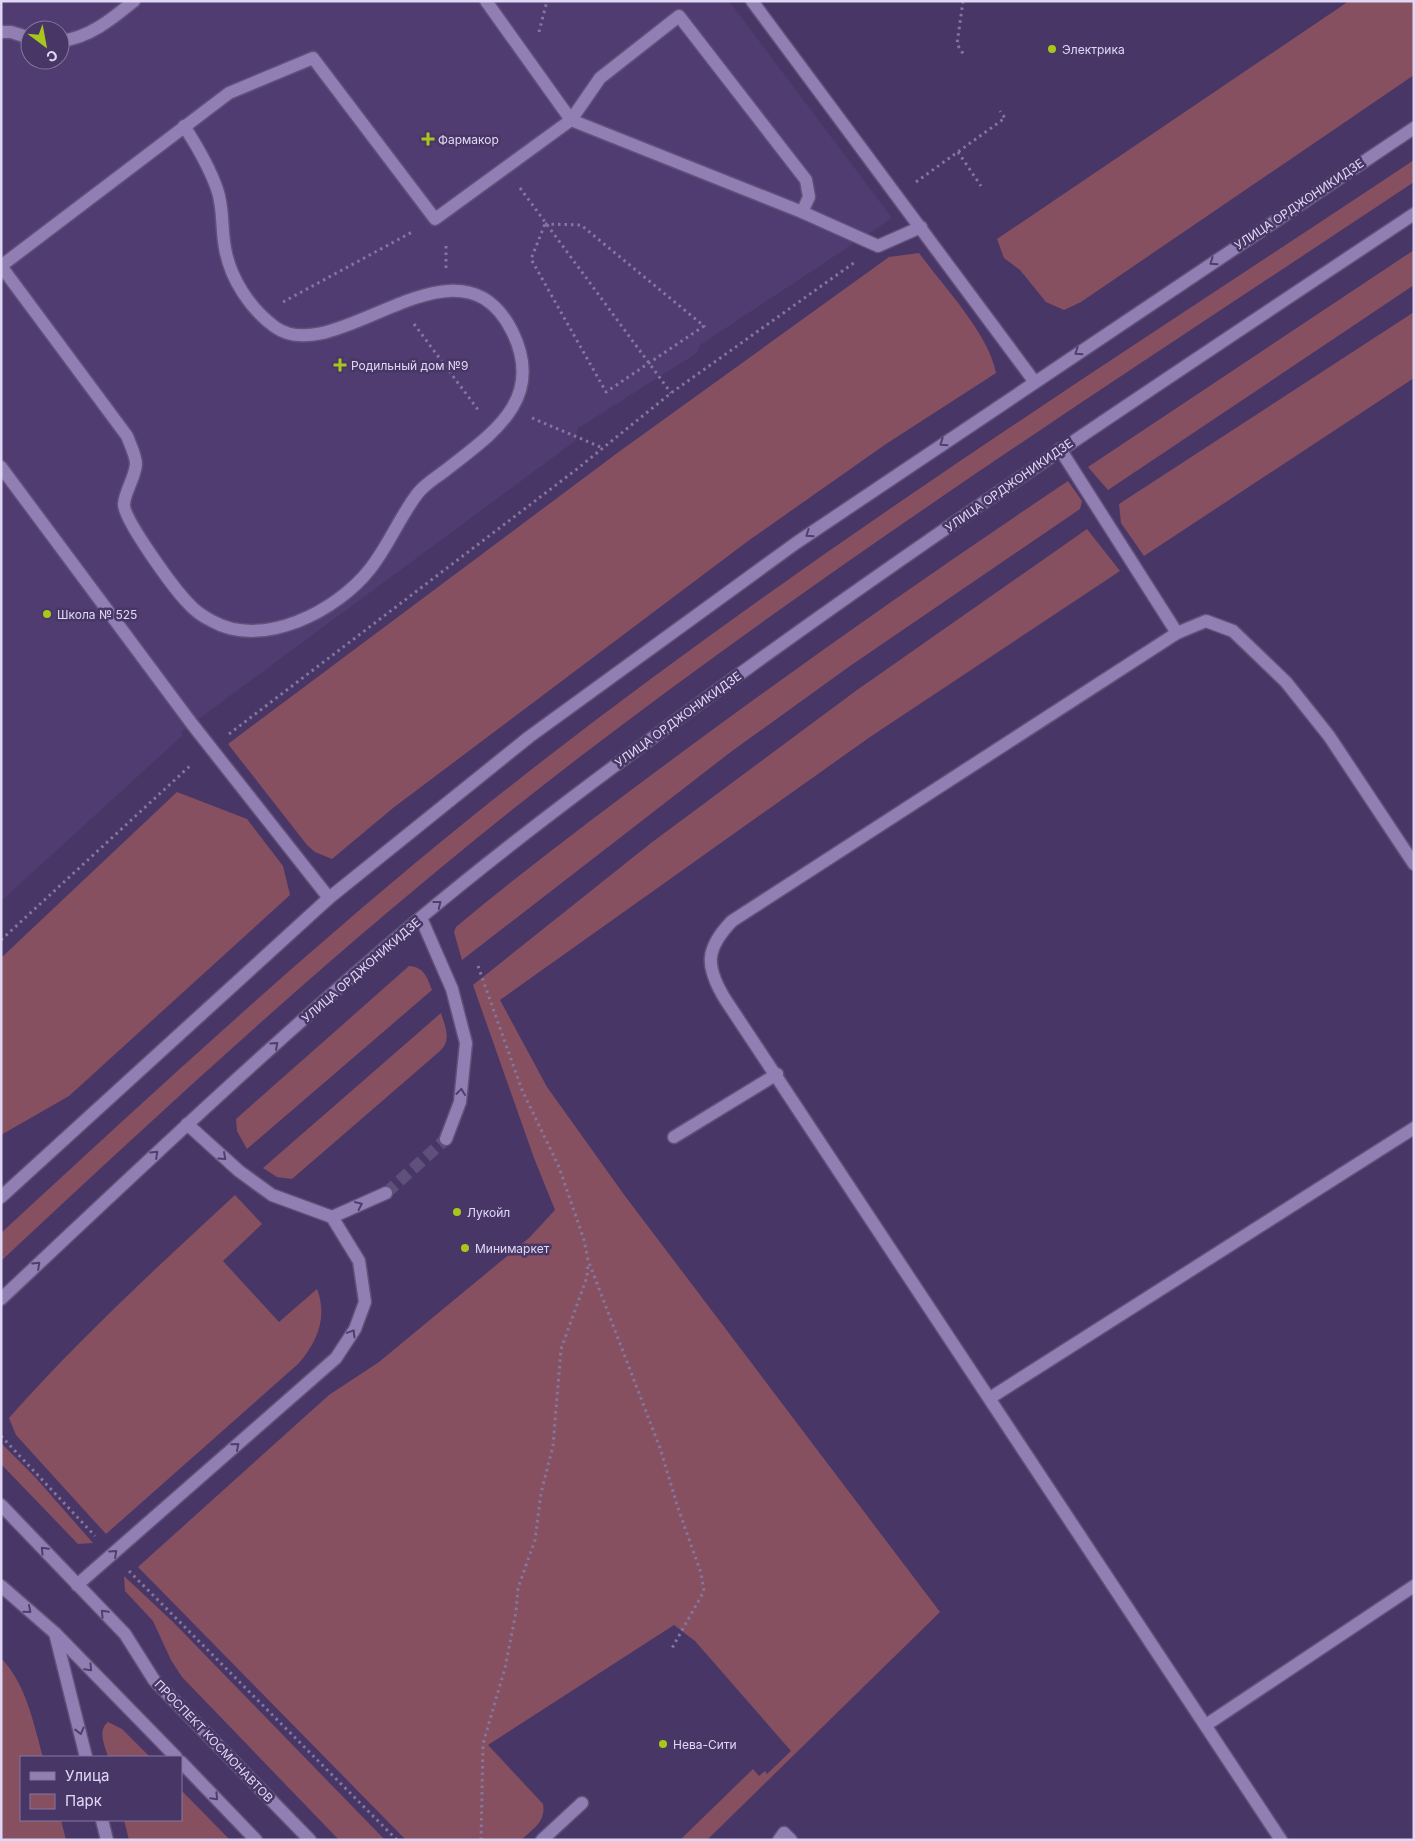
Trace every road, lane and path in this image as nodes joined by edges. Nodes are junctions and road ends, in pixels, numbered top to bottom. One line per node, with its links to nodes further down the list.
1 (134, 1): 7 (street)
2 (486, 1): 10 (street)
3 (752, 1): 16 (street)
4 (962, 1): 8 (path)
5 (1, 32): 6 (street)
6 (20, 35)
7 (70, 40)
8 (964, 55)
9 (1000, 111): 13 (path)
10 (571, 120): 14 (street); 17 (street); 17 (street)
11 (184, 126): 19 (street); 23 (street); 26 (street)
12 (1414, 128): 28 (street, УЛИЦА ОРДЖОНИКИДЗЕ, one-way to 28)
13 (958, 152): 15 (path); 16 (path)
14 (505, 167): 19 (street); 20 (path)
15 (982, 186)
16 (897, 196): 21 (street)
17 (802, 212): 22 (street)
18 (1414, 214): 33 (street, УЛИЦА ОРДЖОНИКИДЗЕ)
19 (435, 219): 24 (path); 26 (path)
20 (545, 224): 27 (path); 27 (path); 27 (path)
21 (921, 227): 22 (street); 28 (street)
22 (878, 246): 29 (path)
23 (1, 266): 31 (street)
24 (445, 291): 25 (street); 30 (street)
25 (398, 304): 26 (street); 31 (path)
26 (260, 315)
27 (649, 363): 29 (path)
28 (1034, 381): 38 (street, УЛИЦА ОРДЖОНИКИДЗЕ, one-way to 38)
29 (671, 392): 32 (path)
30 (513, 410): 31 (street); 32 (path)
31 (496, 432)
32 (603, 448): 36 (path)
33 (1060, 449): 35 (street); 39 (street, УЛИЦА ОРДЖОНИКИДЗЕ, one-way to 33)
34 (1, 467): 36 (street)
35 (1178, 633): 37 (street); 42 (street)
36 (211, 749): 38 (street); 40 (path)
37 (1414, 864)
38 (329, 898): 48 (street, УЛИЦА ОРДЖОНИКИДЗЕ)
39 (421, 918): 43 (street, УЛИЦА ОРДЖОНИКИДЗЕ, one-way to 39); 46 (street, one-way to 39)
40 (1, 940)
41 (478, 966): 50 (path)
42 (776, 1074): 45 (street); 52 (street)
43 (187, 1124): 49 (street, one-way to 49); 51 (street, УЛИЦА ОРДЖОНИКИДЗЕ, one-way to 43)
44 (1414, 1128): 52 (street)
45 (674, 1137)
46 (446, 1139)
47 (386, 1193): 49 (street, one-way to 47)
48 (1, 1197)
49 (332, 1217): 55 (street, one-way to 49)
50 (588, 1260): 60 (path); 71 (path)
51 (1, 1299)
52 (990, 1398): 61 (street)
53 (1, 1436): 55 (path)
54 (1, 1505): 56 (street, ПРОСПЕКТ КОСМОНАВТОВ, one-way to 54)
55 (112, 1554): 56 (street); 70 (path)
56 (77, 1585): 69 (street, ПРОСПЕКТ КОСМОНАВТОВ, one-way to 56)
57 (1, 1586): 59 (street, one-way to 59)
58 (1414, 1586): 61 (street)
59 (55, 1633): 62 (street, one-way to 62); 63 (street, one-way to 63)
60 (671, 1650)
61 (1206, 1725): 75 (street)
62 (86, 1756)
63 (175, 1756)
64 (182, 1763): 68 (street, one-way to 68)
65 (582, 1804): 72 (street)
66 (102, 1821): 67 (street)
67 (107, 1840)
68 (256, 1840)
69 (310, 1840)
70 (397, 1840)
71 (481, 1840)
72 (542, 1840)
73 (778, 1840): 74 (street)
74 (791, 1840)
75 (1282, 1840)

